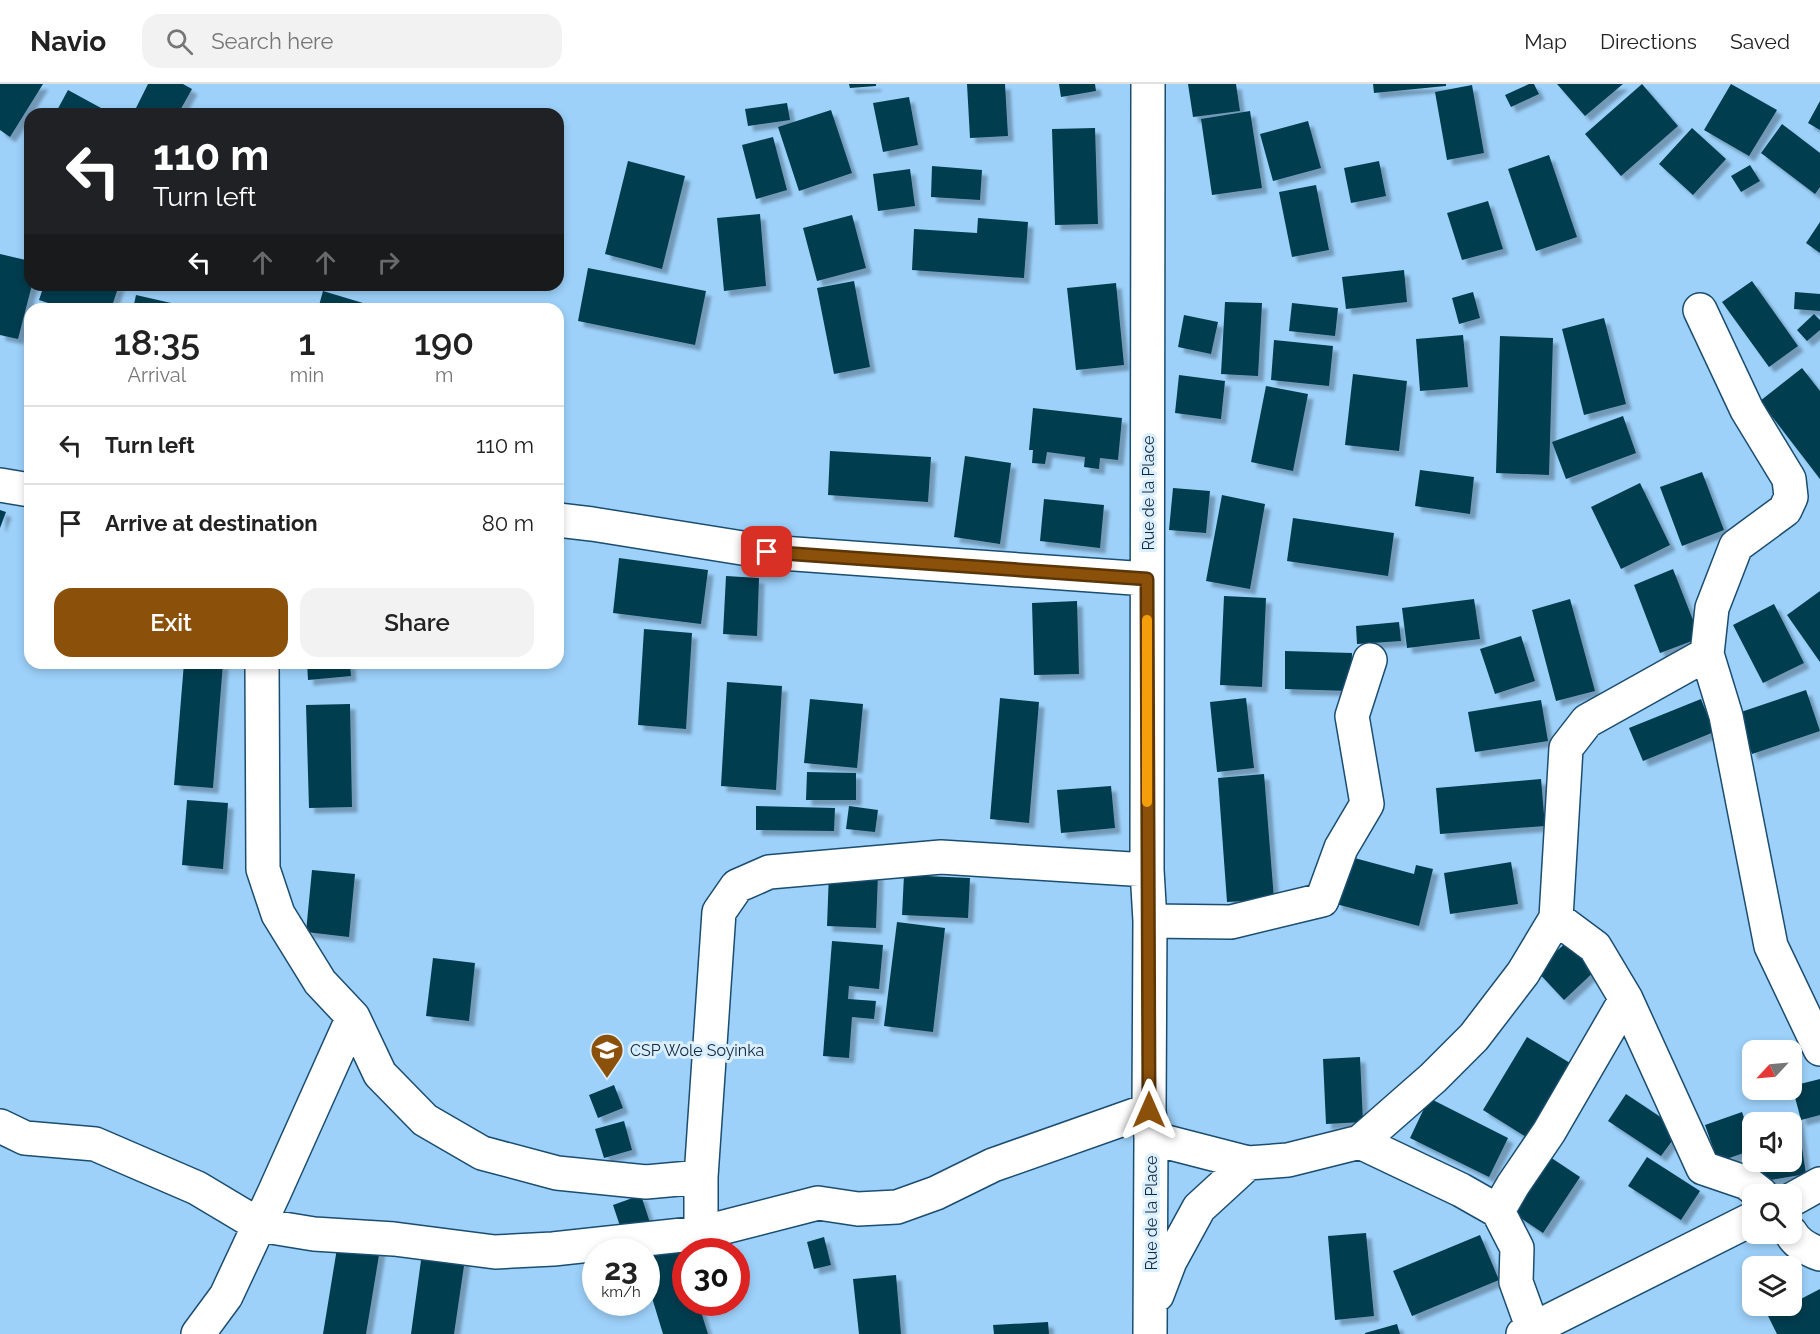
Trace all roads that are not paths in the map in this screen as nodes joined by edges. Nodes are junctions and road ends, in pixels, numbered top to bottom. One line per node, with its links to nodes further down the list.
1 (1148, 84): 6 (street, Rue de la Place)
2 (1700, 310): 7 (street)
3 (0, 484): 4 (street)
4 (24, 489)
5 (564, 521): 6 (street)
6 (1147, 579): 10 (street, Rue de la Place)
7 (1707, 654): 11 (street); 15 (street)
8 (1370, 660): 12 (street)
9 (262, 669): 14 (street)
10 (1147, 870): 12 (street, Rue de la Place); 20 (street)
11 (1556, 918): 13 (street); 18 (street)
12 (1150, 921): 16 (street, Rue de la Place)
13 (1626, 999): 21 (street); 24 (street)
14 (353, 1017): 20 (street); 26 (street)
15 (1820, 1049)
16 (1150, 1124): 19 (street); 27 (street); 30 (street, Rue de la Place)
17 (0, 1126): 26 (street)
18 (1360, 1142): 19 (street); 24 (street)
19 (1248, 1163): 30 (street)
20 (701, 1177): 27 (street)
21 (1748, 1184)
22 (1820, 1184): 23 (street)
23 (1802, 1194)
24 (1498, 1211): 31 (street)
25 (1742, 1224): 31 (street)
26 (259, 1225): 27 (street); 32 (street)
27 (701, 1233)
28 (1802, 1244): 29 (street)
29 (1820, 1254)
30 (1150, 1324)
31 (1528, 1332)
32 (198, 1334)

